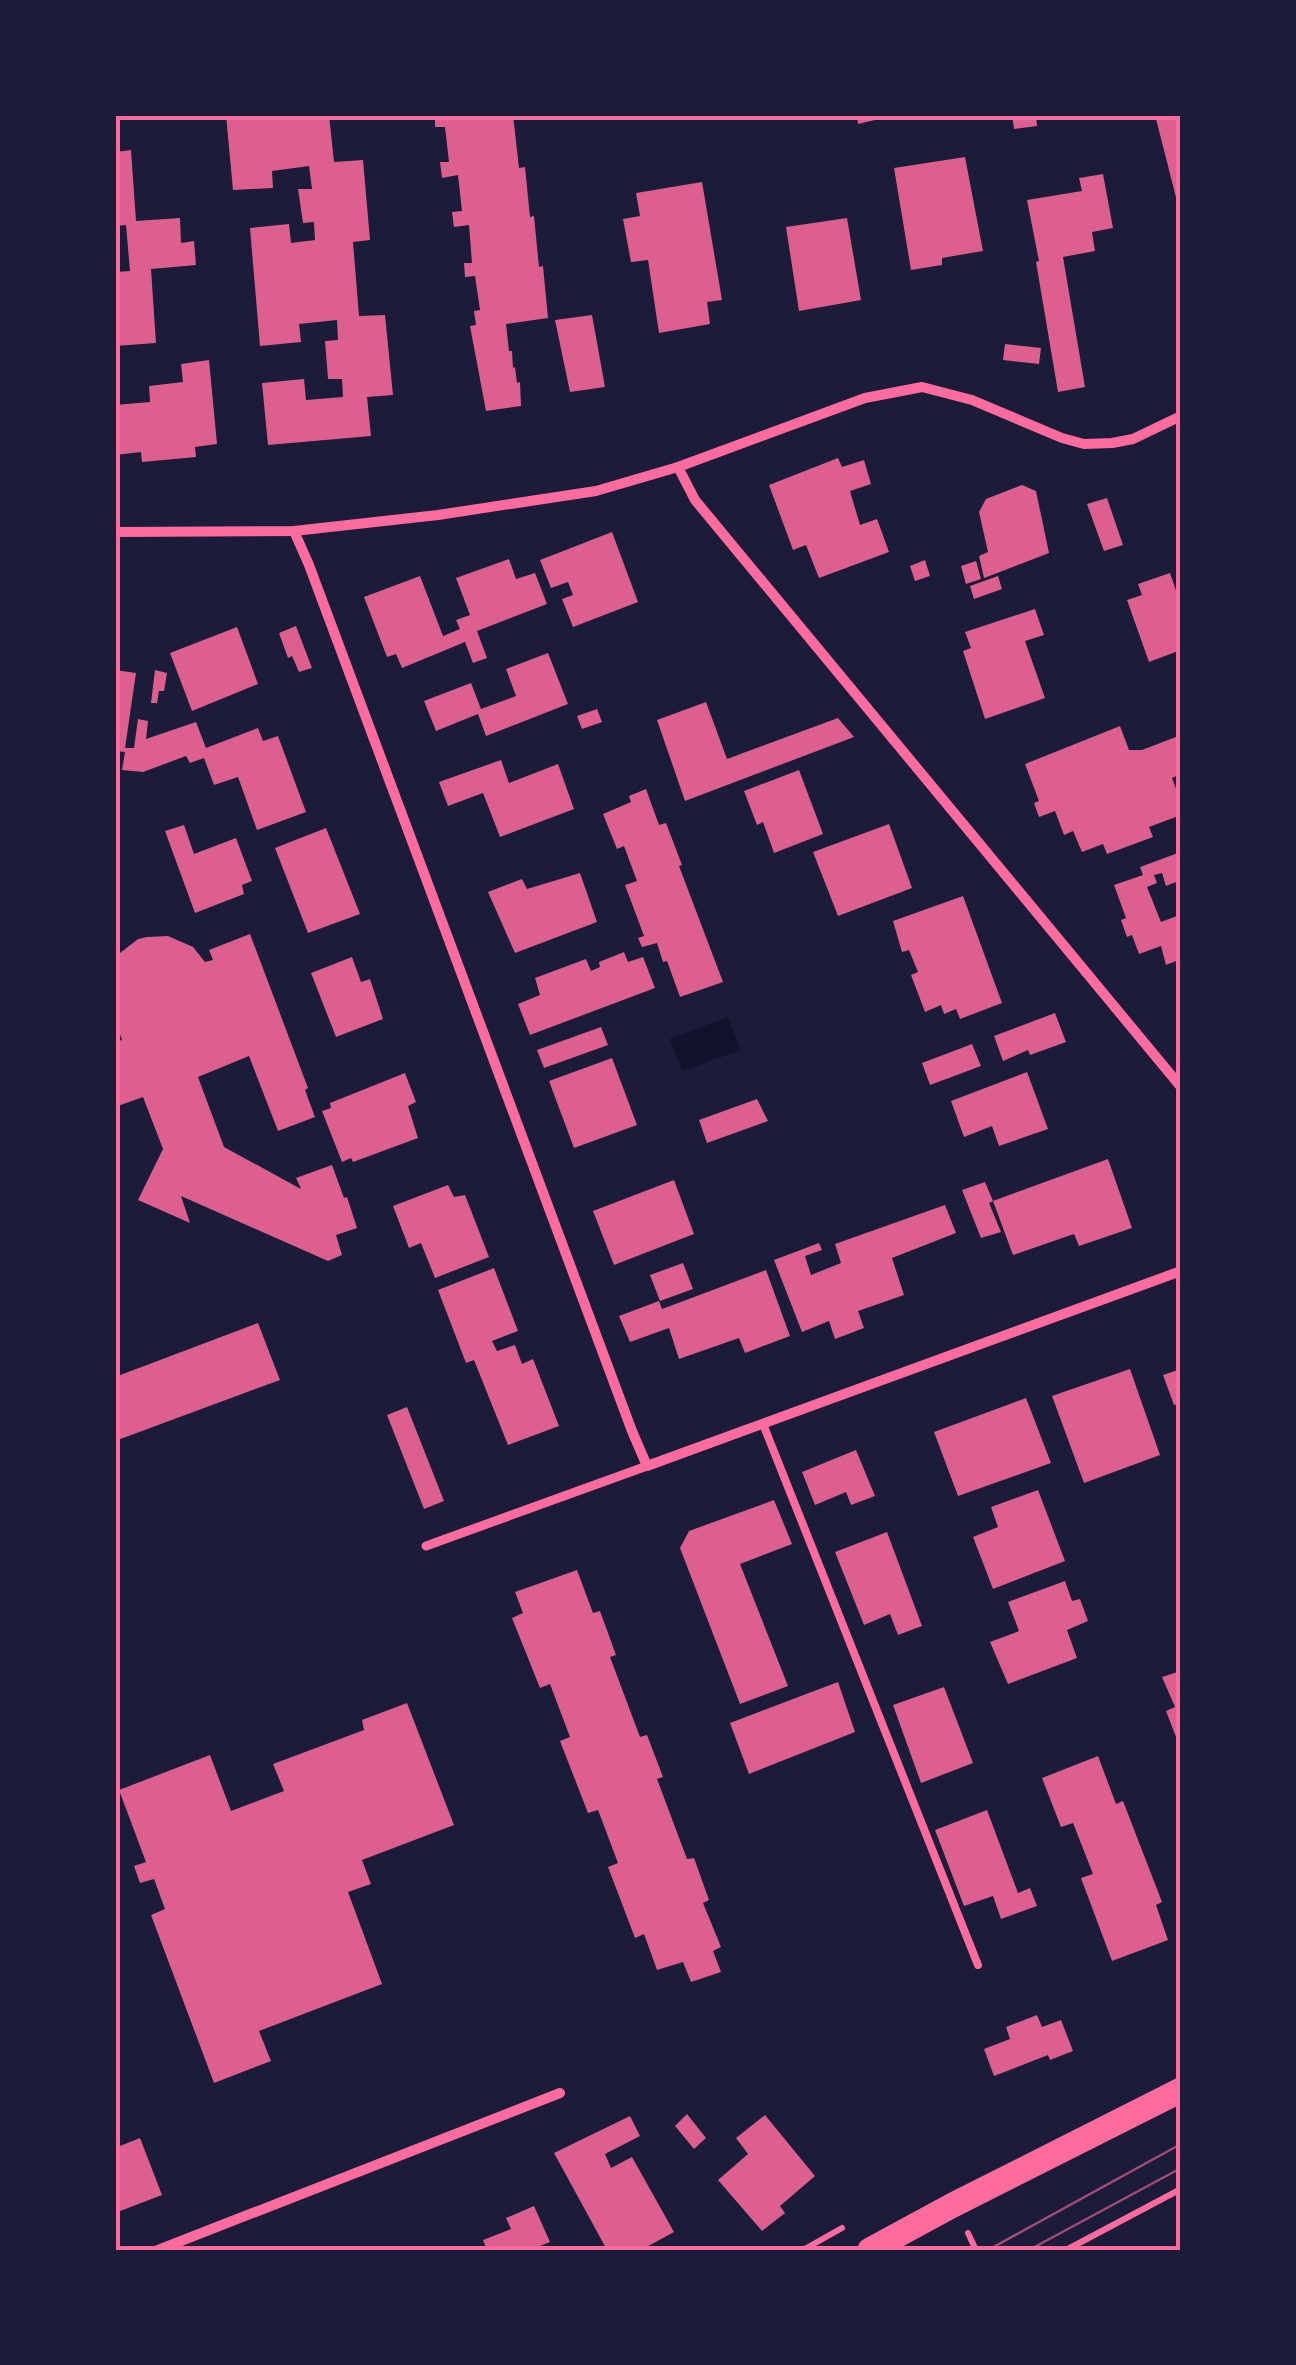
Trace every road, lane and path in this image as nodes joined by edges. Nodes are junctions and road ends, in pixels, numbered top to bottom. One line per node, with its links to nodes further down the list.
1 (1181, 416): 2 (street)
2 (678, 466): 3 (street); 5 (street)
3 (294, 531): 4 (street); 8 (street)
4 (115, 532)
5 (1181, 1086)
6 (1181, 1271): 7 (street)
7 (763, 1424): 8 (street); 10 (lane)
8 (647, 1466): 9 (street)
9 (426, 1546)
10 (978, 1964)
11 (1181, 2090): 15 (main road)
12 (560, 2093): 14 (street)
13 (1181, 2190): 16 (path)
14 (158, 2250)
15 (870, 2250)
16 (1066, 2250)

